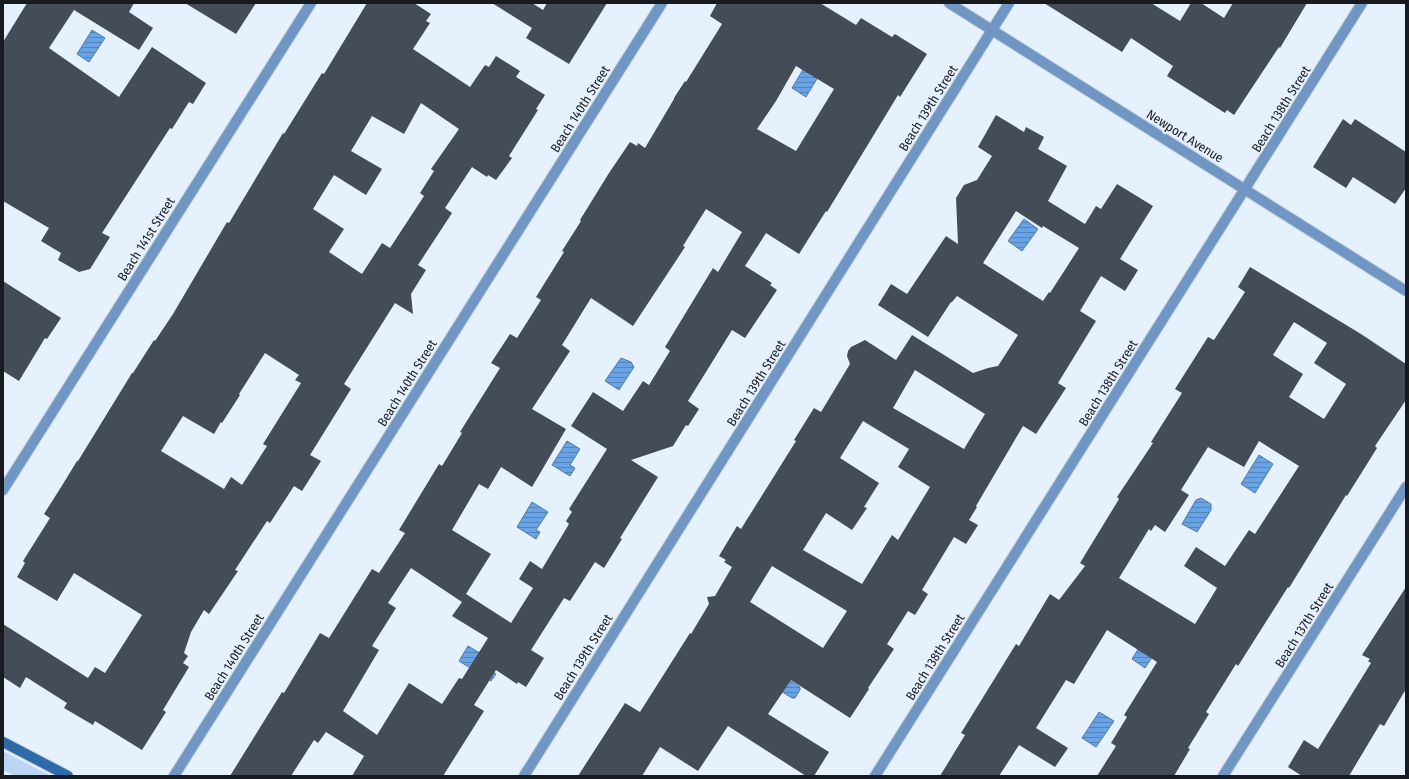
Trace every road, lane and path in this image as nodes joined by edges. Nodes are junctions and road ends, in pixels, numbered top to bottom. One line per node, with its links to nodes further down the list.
1 (311, 3): 10 (street, Beach 141st Street)
2 (662, 3): 13 (street, Beach 140th Street)
3 (949, 3): 6 (street, Newport Avenue)
4 (1010, 3): 6 (street, Beach 139th Street)
5 (1362, 3): 7 (street, Beach 138th Street)
6 (992, 30): 7 (street, Newport Avenue); 14 (street, Beach 139th Street)
7 (1245, 190): 8 (street, Newport Avenue); 15 (street, Beach 138th Street)
8 (1406, 291)
9 (1406, 487): 16 (street, Beach 137th Street)
10 (3, 490)
11 (3, 742): 12 (street)
12 (68, 776)
13 (174, 776)
14 (524, 776)
15 (875, 776)
16 (1223, 776)

